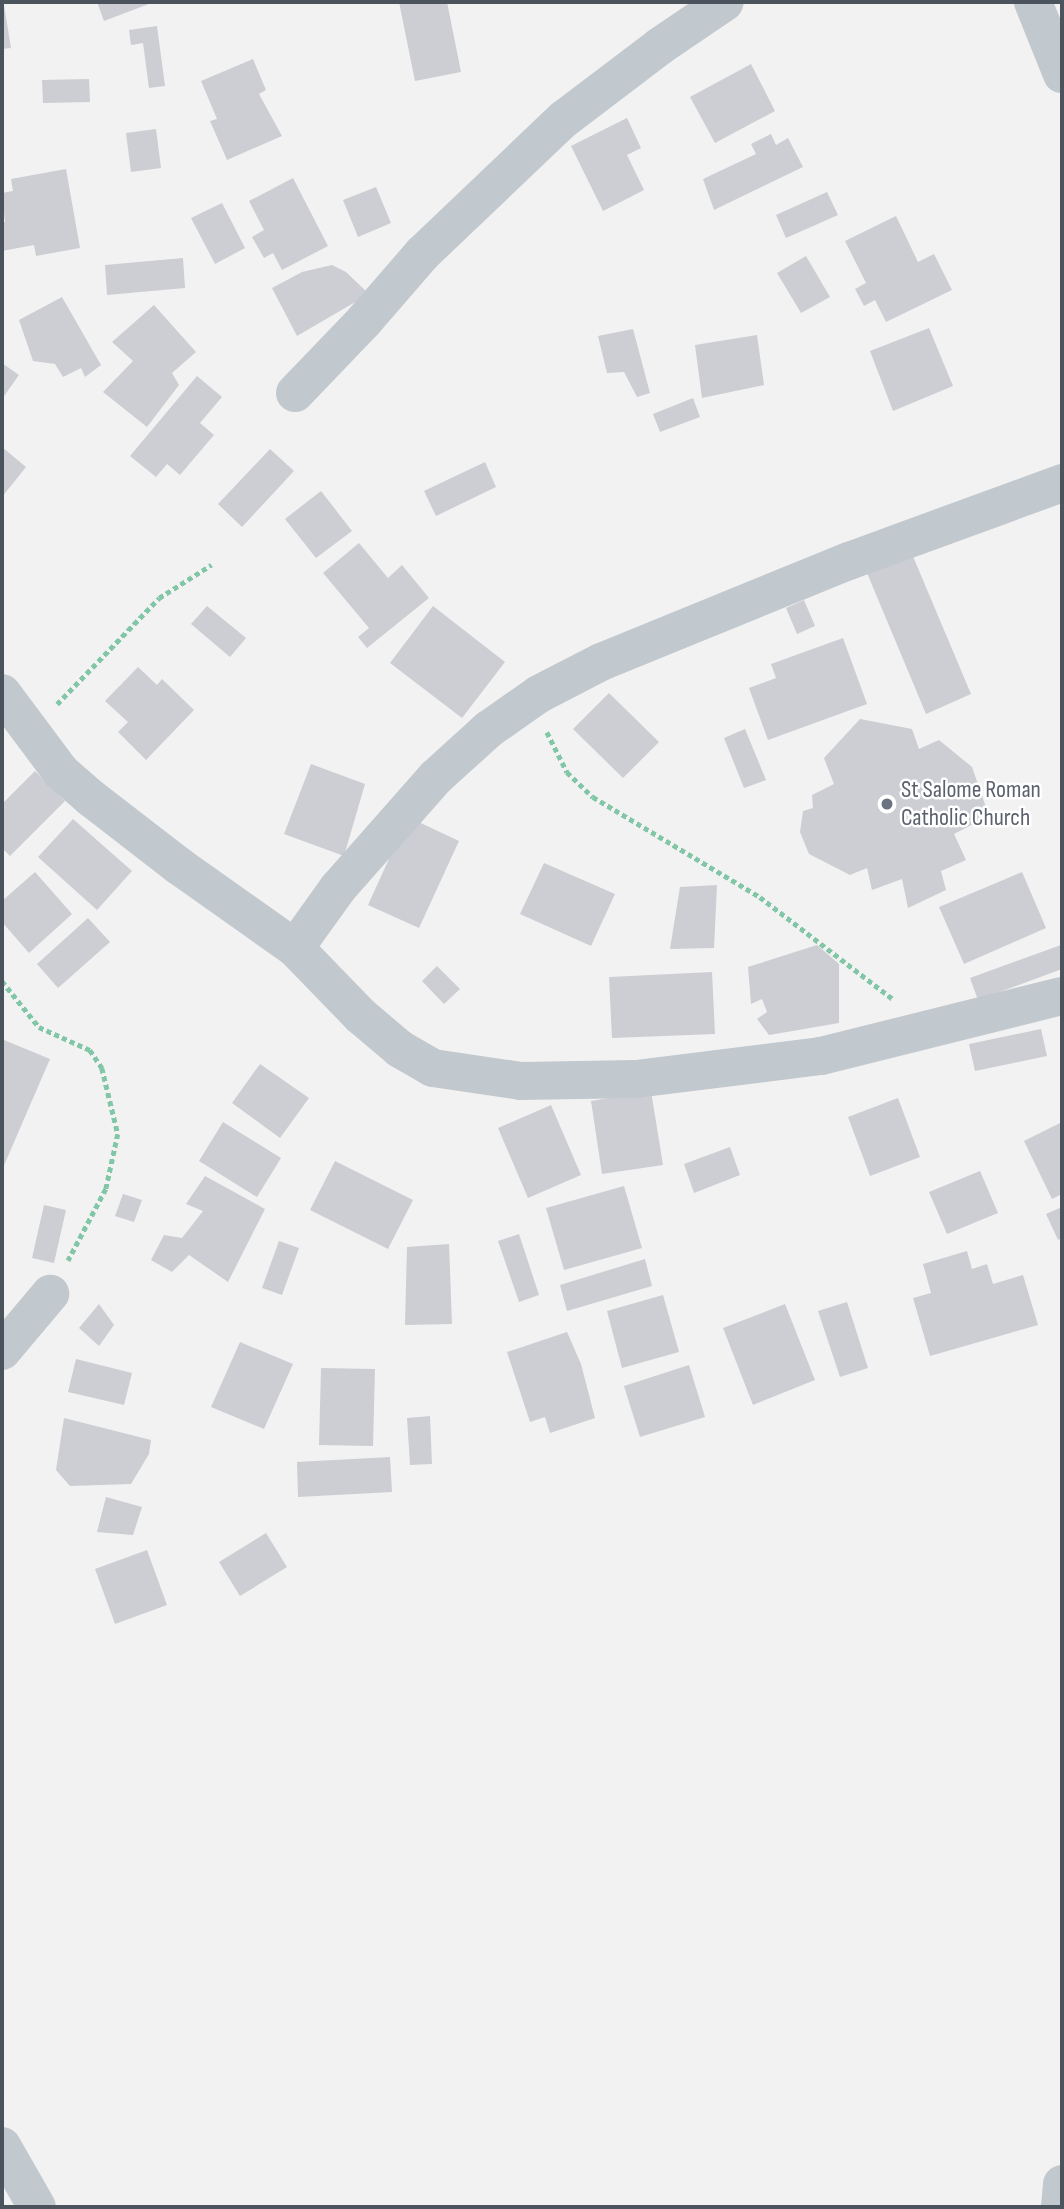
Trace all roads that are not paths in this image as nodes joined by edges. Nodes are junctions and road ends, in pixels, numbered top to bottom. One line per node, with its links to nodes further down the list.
1 (725, 2): 4 (street)
2 (1033, 2): 3 (street)
3 (1062, 74)
4 (295, 393)
5 (1062, 483): 7 (street)
6 (2, 693): 7 (street)
7 (295, 948): 8 (street)
8 (1062, 996)
9 (50, 1294): 10 (street)
10 (2, 1351)
11 (2, 2146): 13 (street)
12 (1062, 2184): 14 (street)
13 (37, 2207)
14 (1060, 2207)

